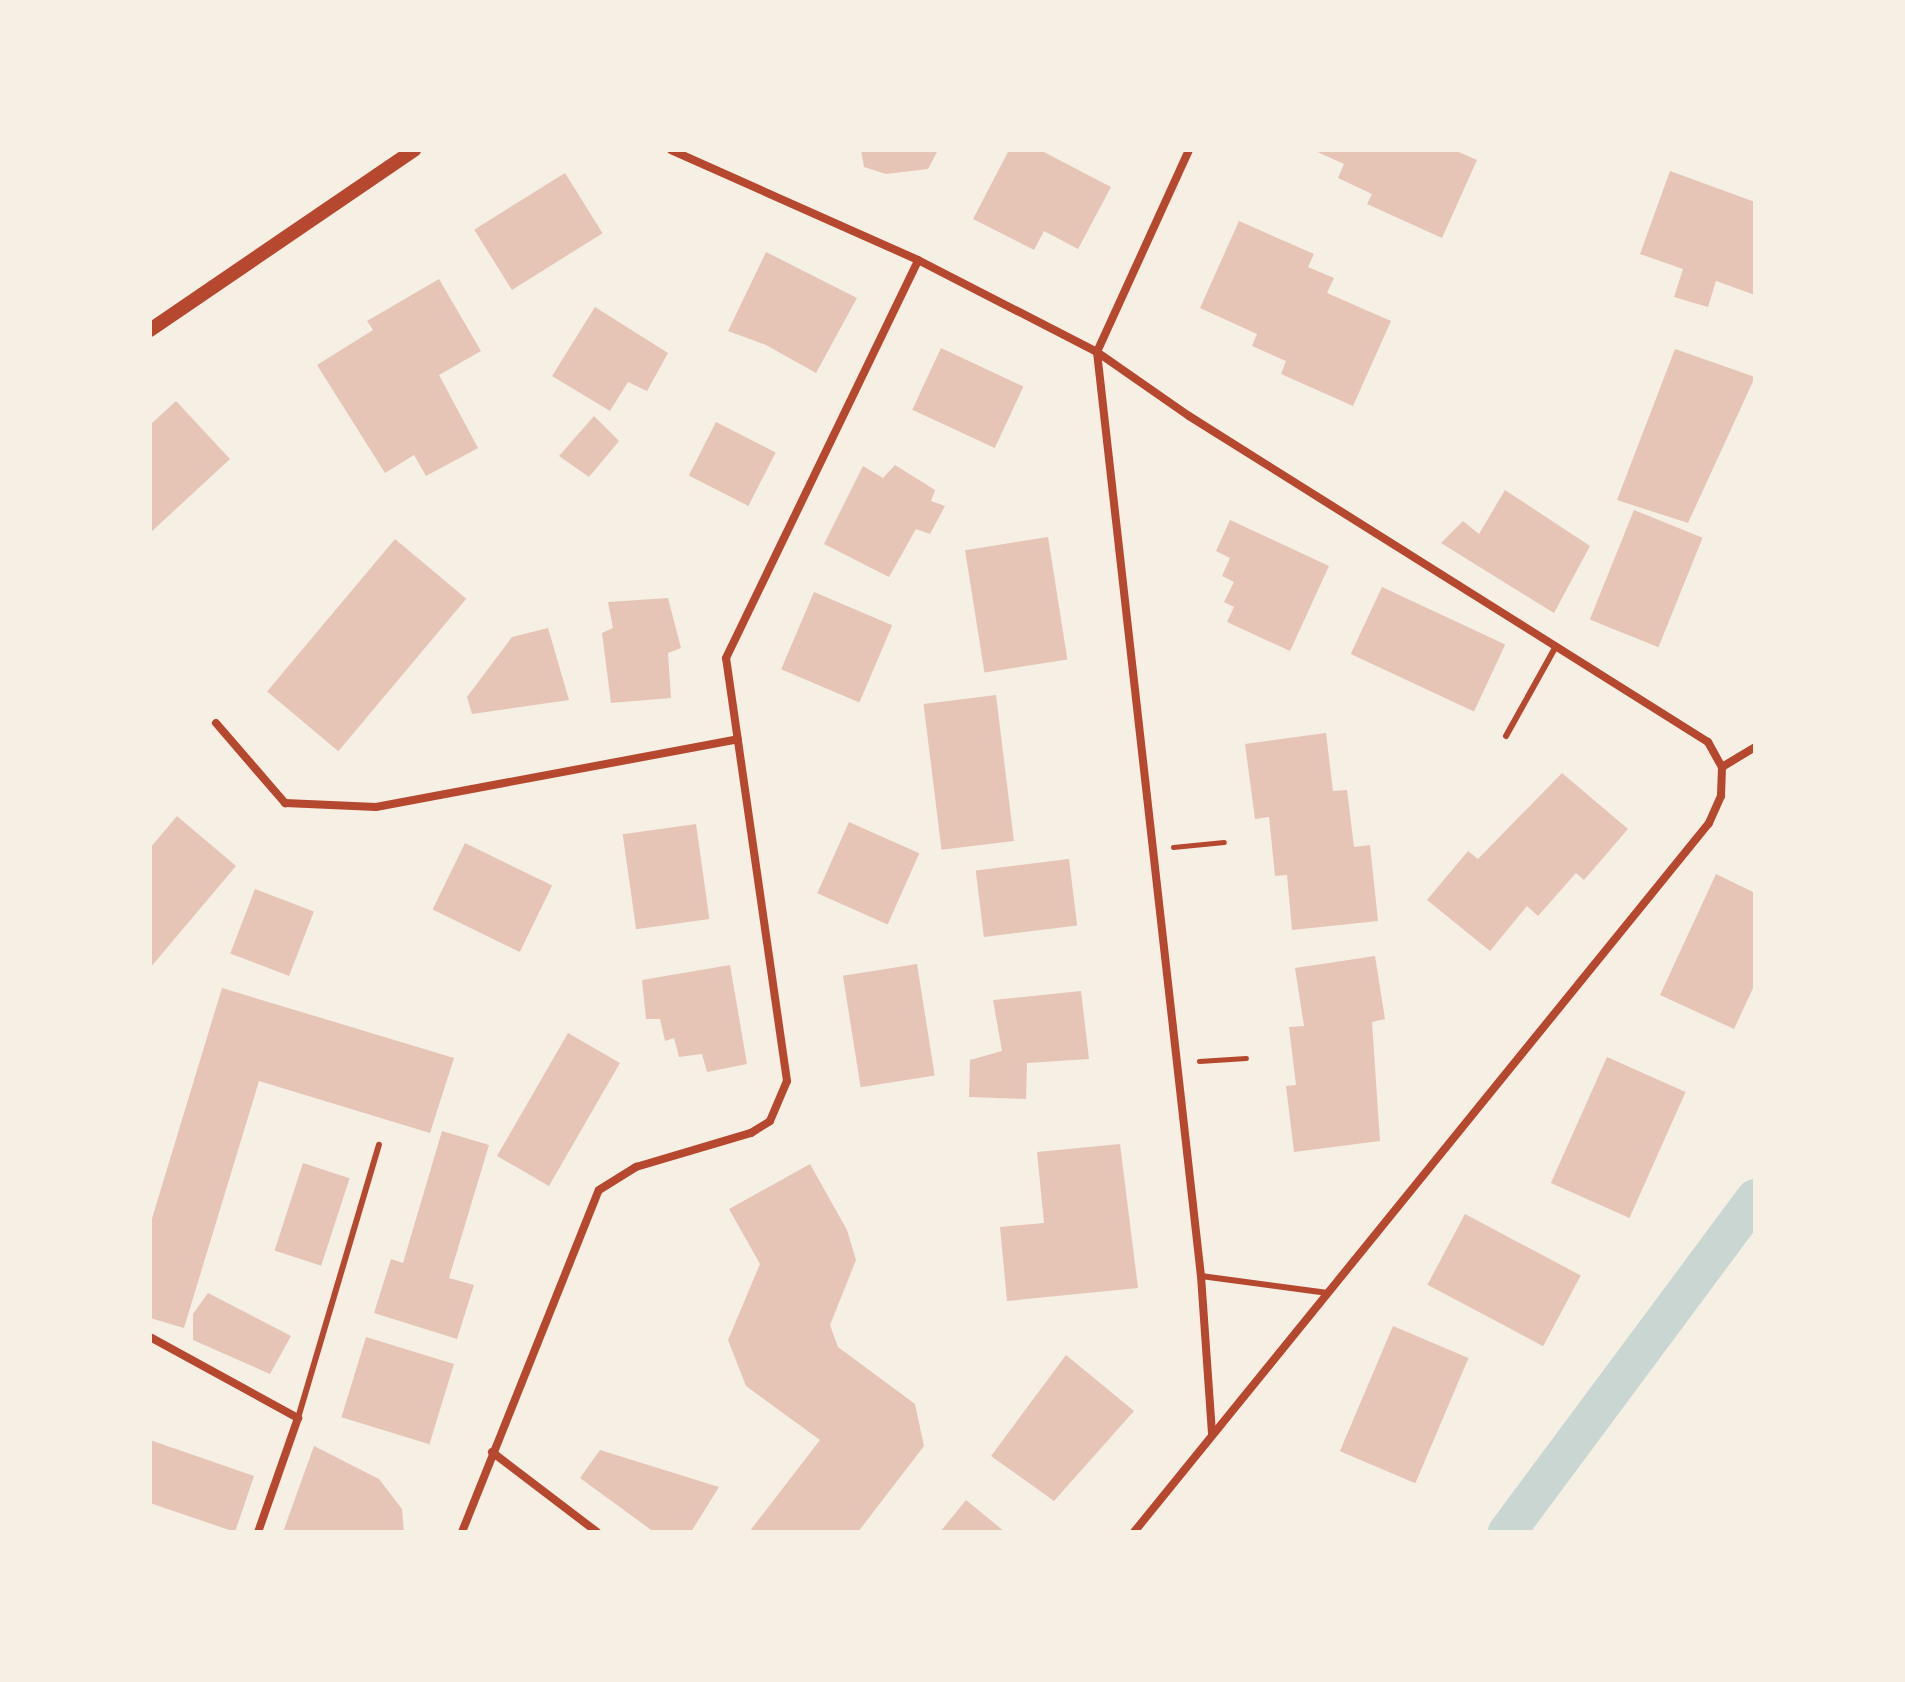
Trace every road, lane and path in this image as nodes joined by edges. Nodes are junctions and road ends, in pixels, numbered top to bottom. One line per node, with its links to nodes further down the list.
1 (414, 150): 5 (street)
2 (671, 150): 4 (street)
3 (1189, 150): 6 (street)
4 (918, 260): 6 (street); 10 (street)
5 (150, 330)
6 (1097, 352): 7 (street); 14 (street)
7 (1556, 646): 9 (lane); 12 (street)
8 (216, 723): 10 (street)
9 (1506, 736)
10 (738, 739): 23 (street)
11 (1755, 747): 12 (street)
12 (1722, 767): 19 (street)
13 (1224, 842): 14 (path)
14 (1152, 848): 16 (street)
15 (1246, 1058): 16 (path)
16 (1176, 1063): 18 (street)
17 (379, 1145): 21 (lane)
18 (1201, 1276): 19 (lane); 22 (street)
19 (1328, 1293): 22 (street)
20 (150, 1337): 21 (street)
21 (298, 1418): 24 (street)
22 (1212, 1433): 27 (street)
23 (492, 1452): 25 (street); 26 (street)
24 (258, 1532)
25 (462, 1532)
26 (597, 1532)
27 (1134, 1532)

